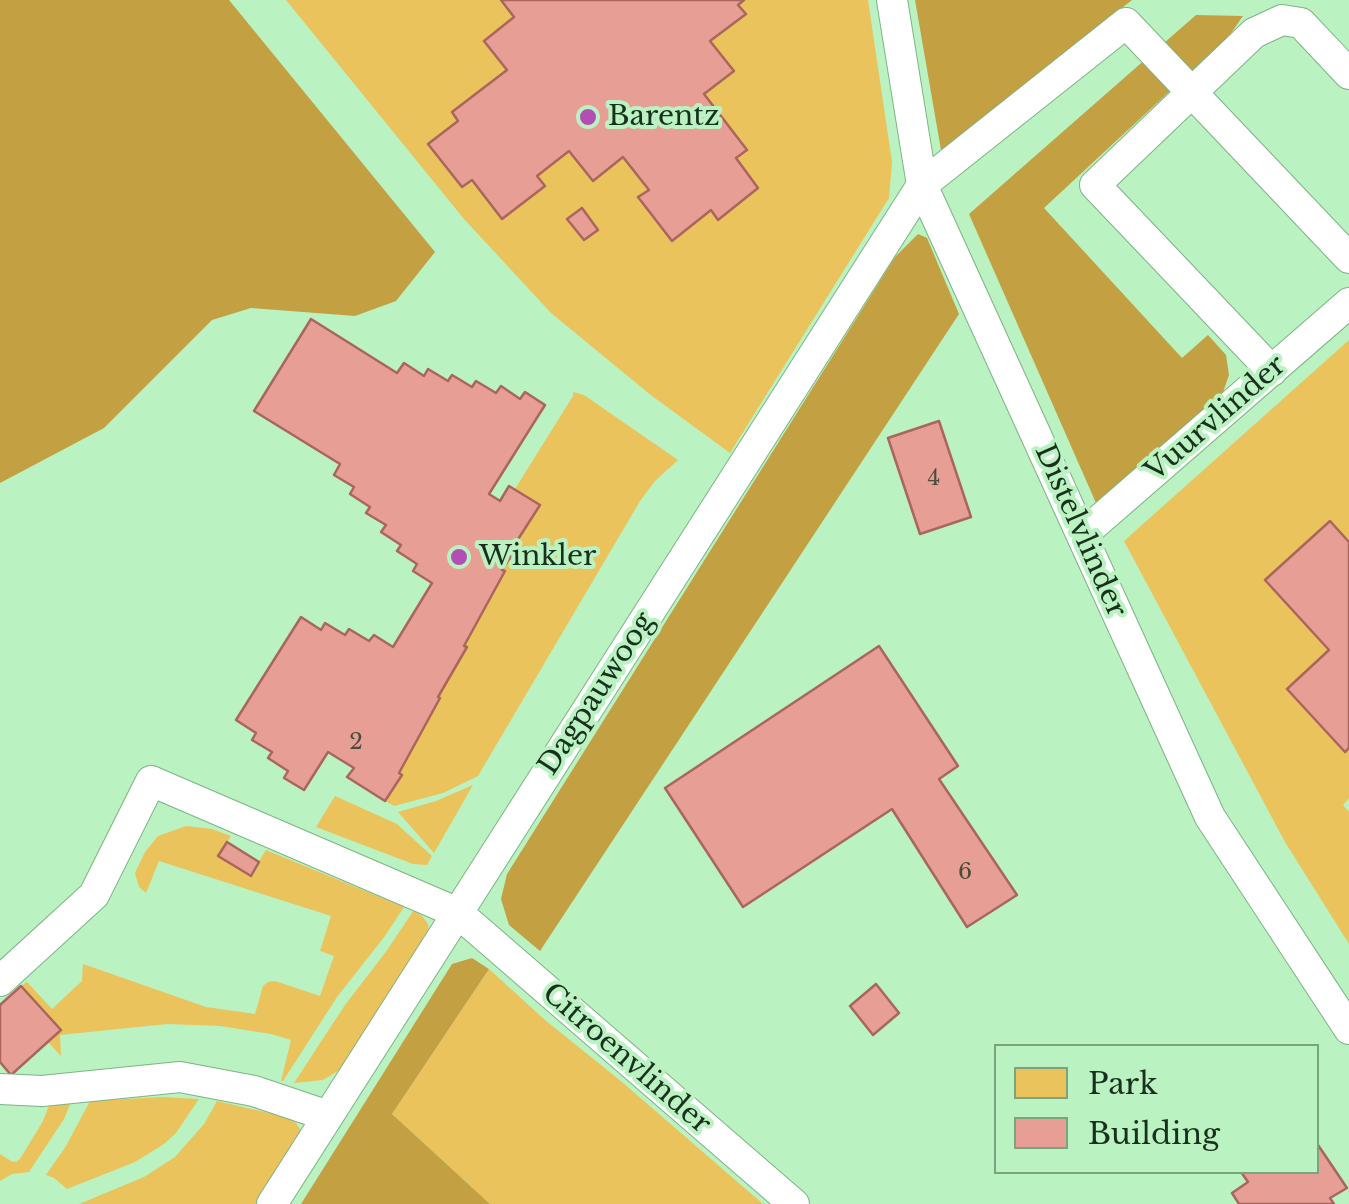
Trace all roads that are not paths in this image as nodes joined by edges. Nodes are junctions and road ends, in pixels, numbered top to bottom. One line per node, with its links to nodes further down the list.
1 (892, 0): 4 (lane, Distelvlinder)
2 (1349, 74): 3 (lane)
3 (1191, 91): 4 (lane, Dagpauwoog); 5 (lane); 7 (lane)
4 (922, 185): 8 (lane, Distelvlinder); 9 (lane, Dagpauwoog)
5 (1349, 258)
6 (1349, 302): 7 (lane, Vuurvlinder)
7 (1272, 370): 8 (lane, Vuurvlinder)
8 (1082, 535): 11 (lane, Distelvlinder)
9 (458, 913): 10 (lane, Citroenvlinder); 13 (lane, Dagpauwoog); 15 (lane, Citroenvlinder)
10 (0, 981)
11 (1349, 1028)
12 (0, 1089): 13 (lane)
13 (328, 1116): 14 (lane, Dagpauwoog)
14 (272, 1204)
15 (794, 1204)

